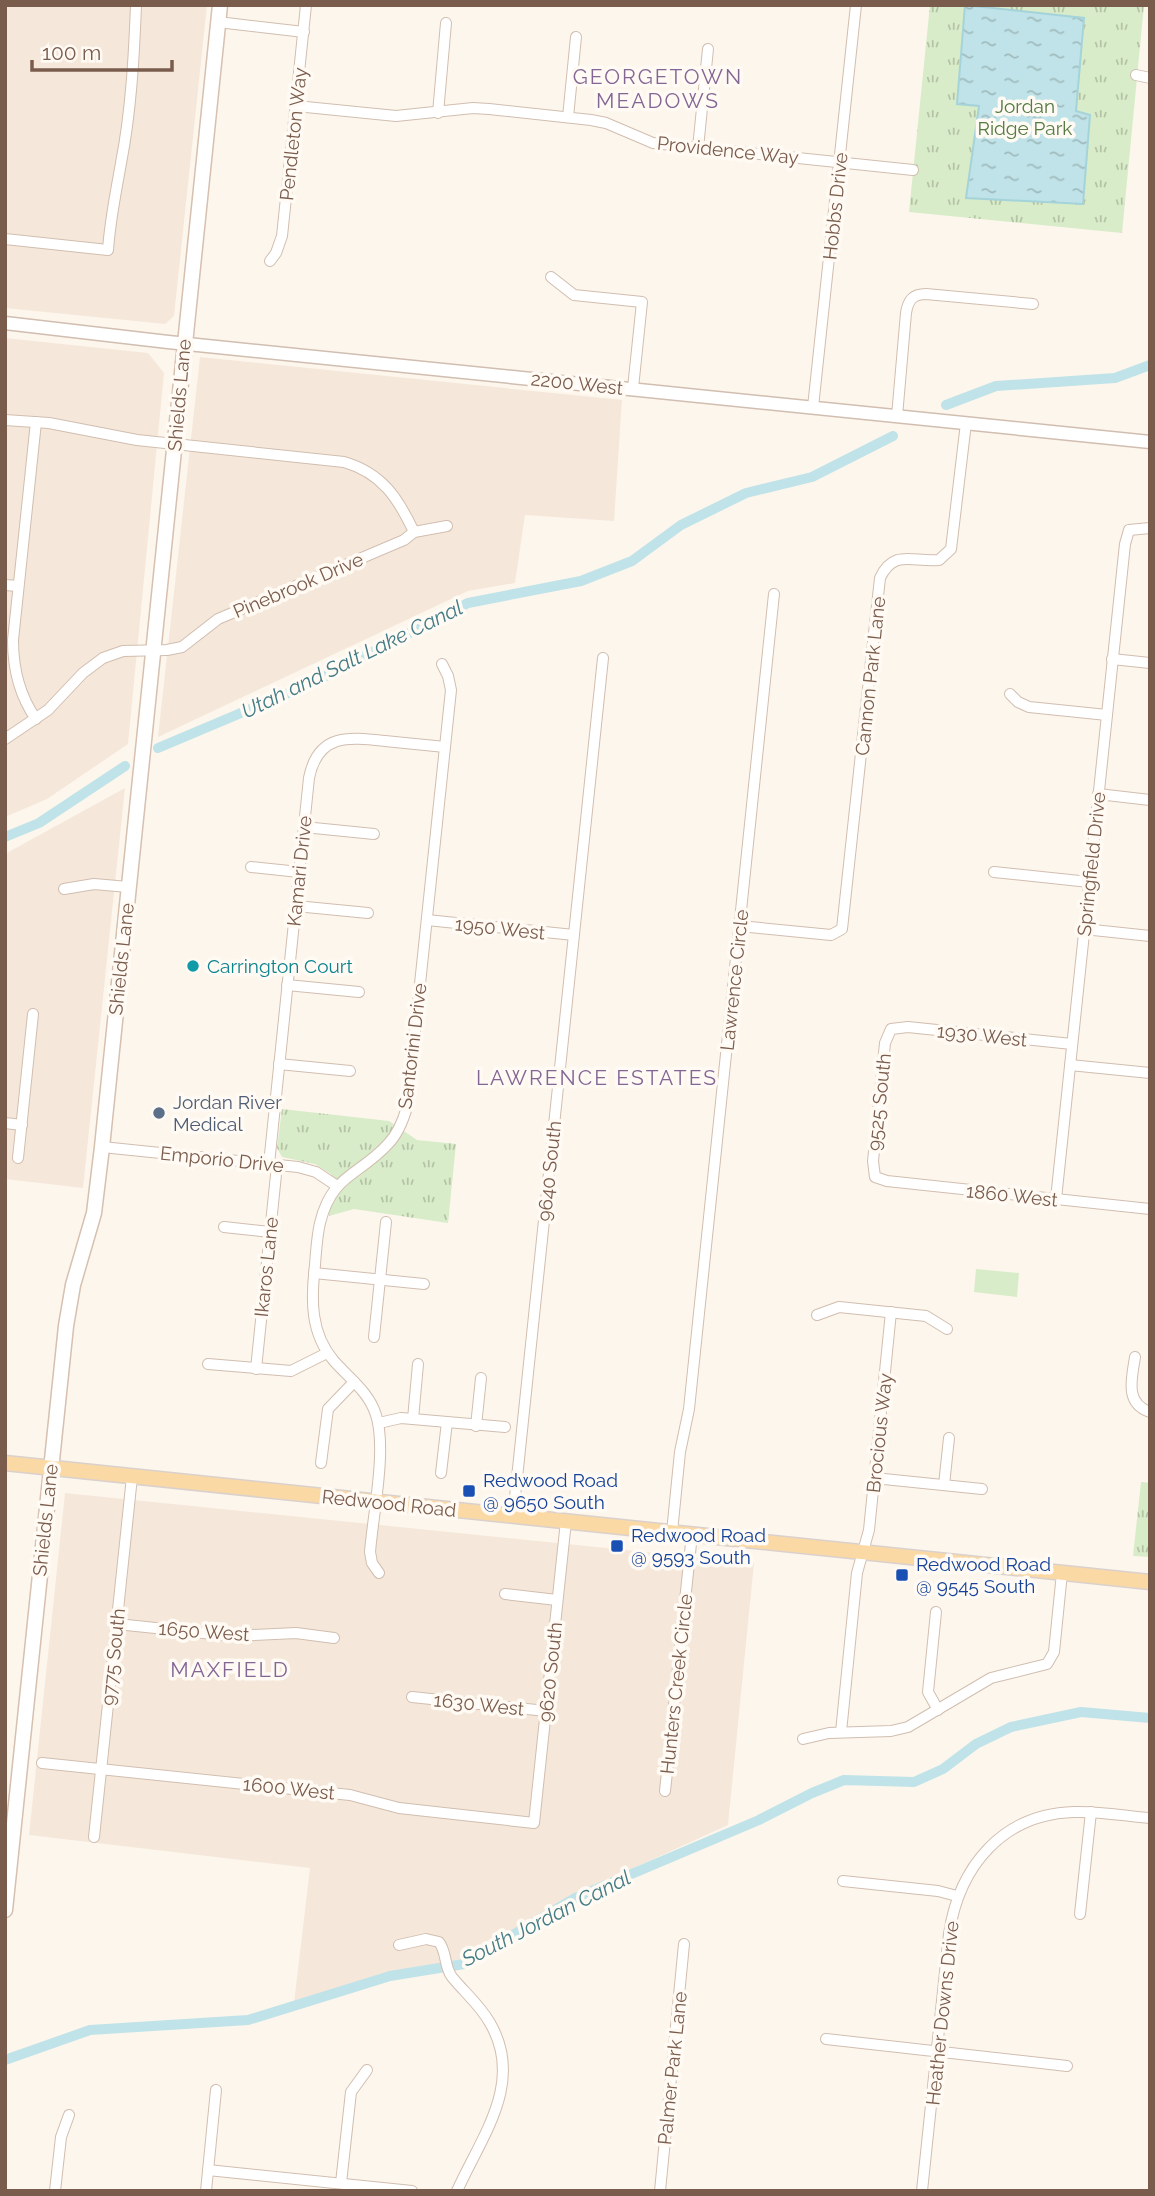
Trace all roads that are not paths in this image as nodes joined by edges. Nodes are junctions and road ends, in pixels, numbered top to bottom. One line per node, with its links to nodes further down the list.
1 (136, 5): 18 (street)
2 (220, 5): 5 (main road, Shields Lane)
3 (306, 5): 7 (street, Pendleton Way)
4 (856, 5): 16 (street, Hobbs Drive)
5 (218, 22): 7 (street); 23 (main road, Shields Lane)
6 (446, 23): 13 (street)
7 (304, 32): 12 (street, Pendleton Way)
8 (576, 37): 14 (street)
9 (708, 49): 15 (street)
10 (1136, 75): 11 (street)
11 (1150, 78)
12 (296, 106): 13 (street, Providence Way); 19 (street, Pendleton Way)
13 (438, 113): 14 (street, Providence Way)
14 (568, 117): 15 (street, Providence Way)
15 (698, 148): 16 (street, Providence Way)
16 (839, 162): 17 (street, Providence Way); 25 (street, Hobbs Drive)
17 (913, 170)
18 (5, 239)
19 (270, 261)
20 (551, 277): 24 (street)
21 (1033, 304): 26 (street)
22 (5, 323): 23 (street, 2200 West)
23 (184, 343): 24 (street, 2200 West); 31 (main road, Shields Lane)
24 (633, 388): 25 (street, 2200 West)
25 (813, 407): 26 (street, 2200 West)
26 (897, 416): 29 (street, 2200 West)
27 (5, 421): 28 (street)
28 (36, 422): 31 (street); 36 (street)
29 (966, 423): 30 (street, 2200 West); 61 (street, Cannon Park Lane)
30 (1150, 442)
31 (174, 444): 34 (street); 38 (main road, Shields Lane)
32 (447, 526): 34 (street, Pinebrook Drive)
33 (1150, 528): 40 (street, Springfield Drive)
34 (414, 532): 38 (street, Pinebrook Drive)
35 (5, 585): 36 (street)
36 (18, 586): 45 (street)
37 (774, 594): 61 (street, Lawrence Circle)
38 (153, 650): 45 (street, Pinebrook Drive); 56 (main road, Shields Lane)
39 (603, 658): 63 (street, 9640 South)
40 (1112, 659): 41 (street); 44 (street, Springfield Drive)
41 (1150, 663)
42 (442, 664): 47 (street, Santorini Drive)
43 (1010, 694): 44 (street)
44 (1107, 715): 48 (street, Springfield Drive)
45 (36, 719): 46 (street, Pinebrook Drive)
46 (5, 739)
47 (445, 747): 50 (street, Kamari Drive); 60 (street, Santorini Drive)
48 (1098, 794): 49 (street); 55 (street, Springfield Drive)
49 (1150, 800)
50 (304, 827): 51 (street); 53 (street, Kamari Drive)
51 (374, 834)
52 (251, 867): 53 (street)
53 (299, 872): 58 (street, Kamari Drive)
54 (994, 872): 55 (street)
55 (1089, 882): 62 (street, Springfield Drive)
56 (128, 887): 57 (street); 76 (main road, Shields Lane)
57 (64, 888)
58 (296, 906): 59 (street); 65 (street, Kamari Drive)
59 (368, 913)
60 (427, 920): 63 (street, 1950 West); 80 (street, Santorini Drive)
61 (740, 926): 118 (street, Lawrence Circle)
62 (1084, 929): 64 (street); 69 (street, Springfield Drive)
63 (574, 935): 116 (street, 9640 South)
64 (1150, 936)
65 (287, 985): 66 (street); 70 (street, Kamari Drive)
66 (359, 992)
67 (33, 1014): 75 (street)
68 (891, 1028): 69 (street, 1930 West); 79 (street, 9525 South)
69 (1072, 1044): 71 (street, Springfield Drive)
70 (279, 1064): 72 (street); 78 (street, Kamari Drive)
71 (1070, 1065): 73 (street); 81 (street, Springfield Drive)
72 (350, 1071)
73 (1150, 1073)
74 (5, 1123): 75 (street)
75 (22, 1125): 77 (street)
76 (103, 1147): 78 (street, Emporio Drive); 109 (main road, Shields Lane)
77 (18, 1158)
78 (273, 1164): 80 (street, Emporio Drive); 85 (street, Ikaros Lane)
79 (875, 1177): 81 (street, 1860 West)
80 (337, 1186): 86 (street, Santorini Drive)
81 (1056, 1199): 82 (street, 1860 West)
82 (1150, 1209)
83 (386, 1222): 87 (street)
84 (224, 1227): 85 (street)
85 (270, 1232): 97 (street, Ikaros Lane)
86 (314, 1273): 87 (street); 93 (street, Santorini Drive)
87 (380, 1279): 88 (street); 92 (street)
88 (424, 1284)
89 (891, 1312): 90 (street); 91 (street); 112 (street, Brocious Way)
90 (817, 1315)
91 (947, 1329)
92 (374, 1337)
93 (327, 1353): 97 (street); 99 (street, Santorini Drive)
94 (1135, 1356): 100 (street)
95 (208, 1364): 97 (street)
96 (418, 1364): 101 (street)
97 (256, 1369)
98 (481, 1378): 104 (street)
99 (354, 1382): 103 (street, Santorini Drive); 108 (street)
100 (1150, 1412)
101 (413, 1419): 102 (street); 103 (street)
102 (447, 1422): 104 (street); 110 (street)
103 (379, 1423): 115 (street, Santorini Drive)
104 (476, 1426): 105 (street)
105 (505, 1427)
106 (949, 1438): 113 (street)
107 (5, 1463): 109 (main road, Redwood Road)
108 (321, 1463)
109 (50, 1468): 111 (main road, Redwood Road); 143 (main road, Shields Lane)
110 (442, 1473)
111 (132, 1477): 115 (main road, Redwood Road); 127 (street, 9775 South)
112 (874, 1478): 113 (street); 120 (street, Brocious Way)
113 (944, 1485): 114 (street)
114 (982, 1489)
115 (375, 1502): 116 (main road, Redwood Road); 121 (street, Santorini Drive)
116 (513, 1516): 117 (main road, Redwood Road)
117 (566, 1521): 118 (main road, Redwood Road); 125 (street, 9620 South)
118 (672, 1532): 119 (main road, Redwood Road)
119 (692, 1534): 120 (main road, Redwood Road); 136 (street, Hunters Creek Circle)
120 (862, 1552): 122 (main road, Redwood Road); 132 (street, Brocious Way)
121 (379, 1573)
122 (1062, 1573): 123 (main road, Redwood Road); 130 (street)
123 (1150, 1582)
124 (505, 1594): 125 (street)
125 (557, 1600): 131 (street, 9620 South)
126 (936, 1612): 130 (street)
127 (117, 1624): 128 (street, 1650 West); 135 (street, 9775 South)
128 (334, 1638)
129 (412, 1697): 131 (street, 1630 West)
130 (938, 1710): 132 (street)
131 (546, 1711): 139 (street, 9620 South)
132 (841, 1732): 133 (street)
133 (803, 1739)
134 (43, 1763): 135 (street, 1600 West)
135 (101, 1769): 139 (street, 1600 West); 140 (street, 9775 South)
136 (665, 1791)
137 (1091, 1812): 138 (street, Heather Downs Drive); 142 (street, Heather Downs Drive); 144 (street)
138 (1150, 1818)
139 (534, 1823)
140 (94, 1837)
141 (843, 1881): 142 (street)
142 (957, 1896): 148 (street, Heather Downs Drive)
143 (5, 1910)
144 (1080, 1914)
145 (684, 1944): 159 (street, Palmer Park Lane)
146 (399, 1945): 158 (street)
147 (826, 2039): 148 (street)
148 (937, 2050): 149 (street); 160 (street, Heather Downs Drive)
149 (1067, 2066)
150 (367, 2070): 154 (street)
151 (216, 2090): 153 (street)
152 (69, 2115): 155 (street)
153 (208, 2169): 154 (street); 156 (street)
154 (341, 2183): 157 (street)
155 (55, 2191)
156 (206, 2191)
157 (412, 2191)
158 (457, 2191)
159 (660, 2191)
160 (922, 2191)

